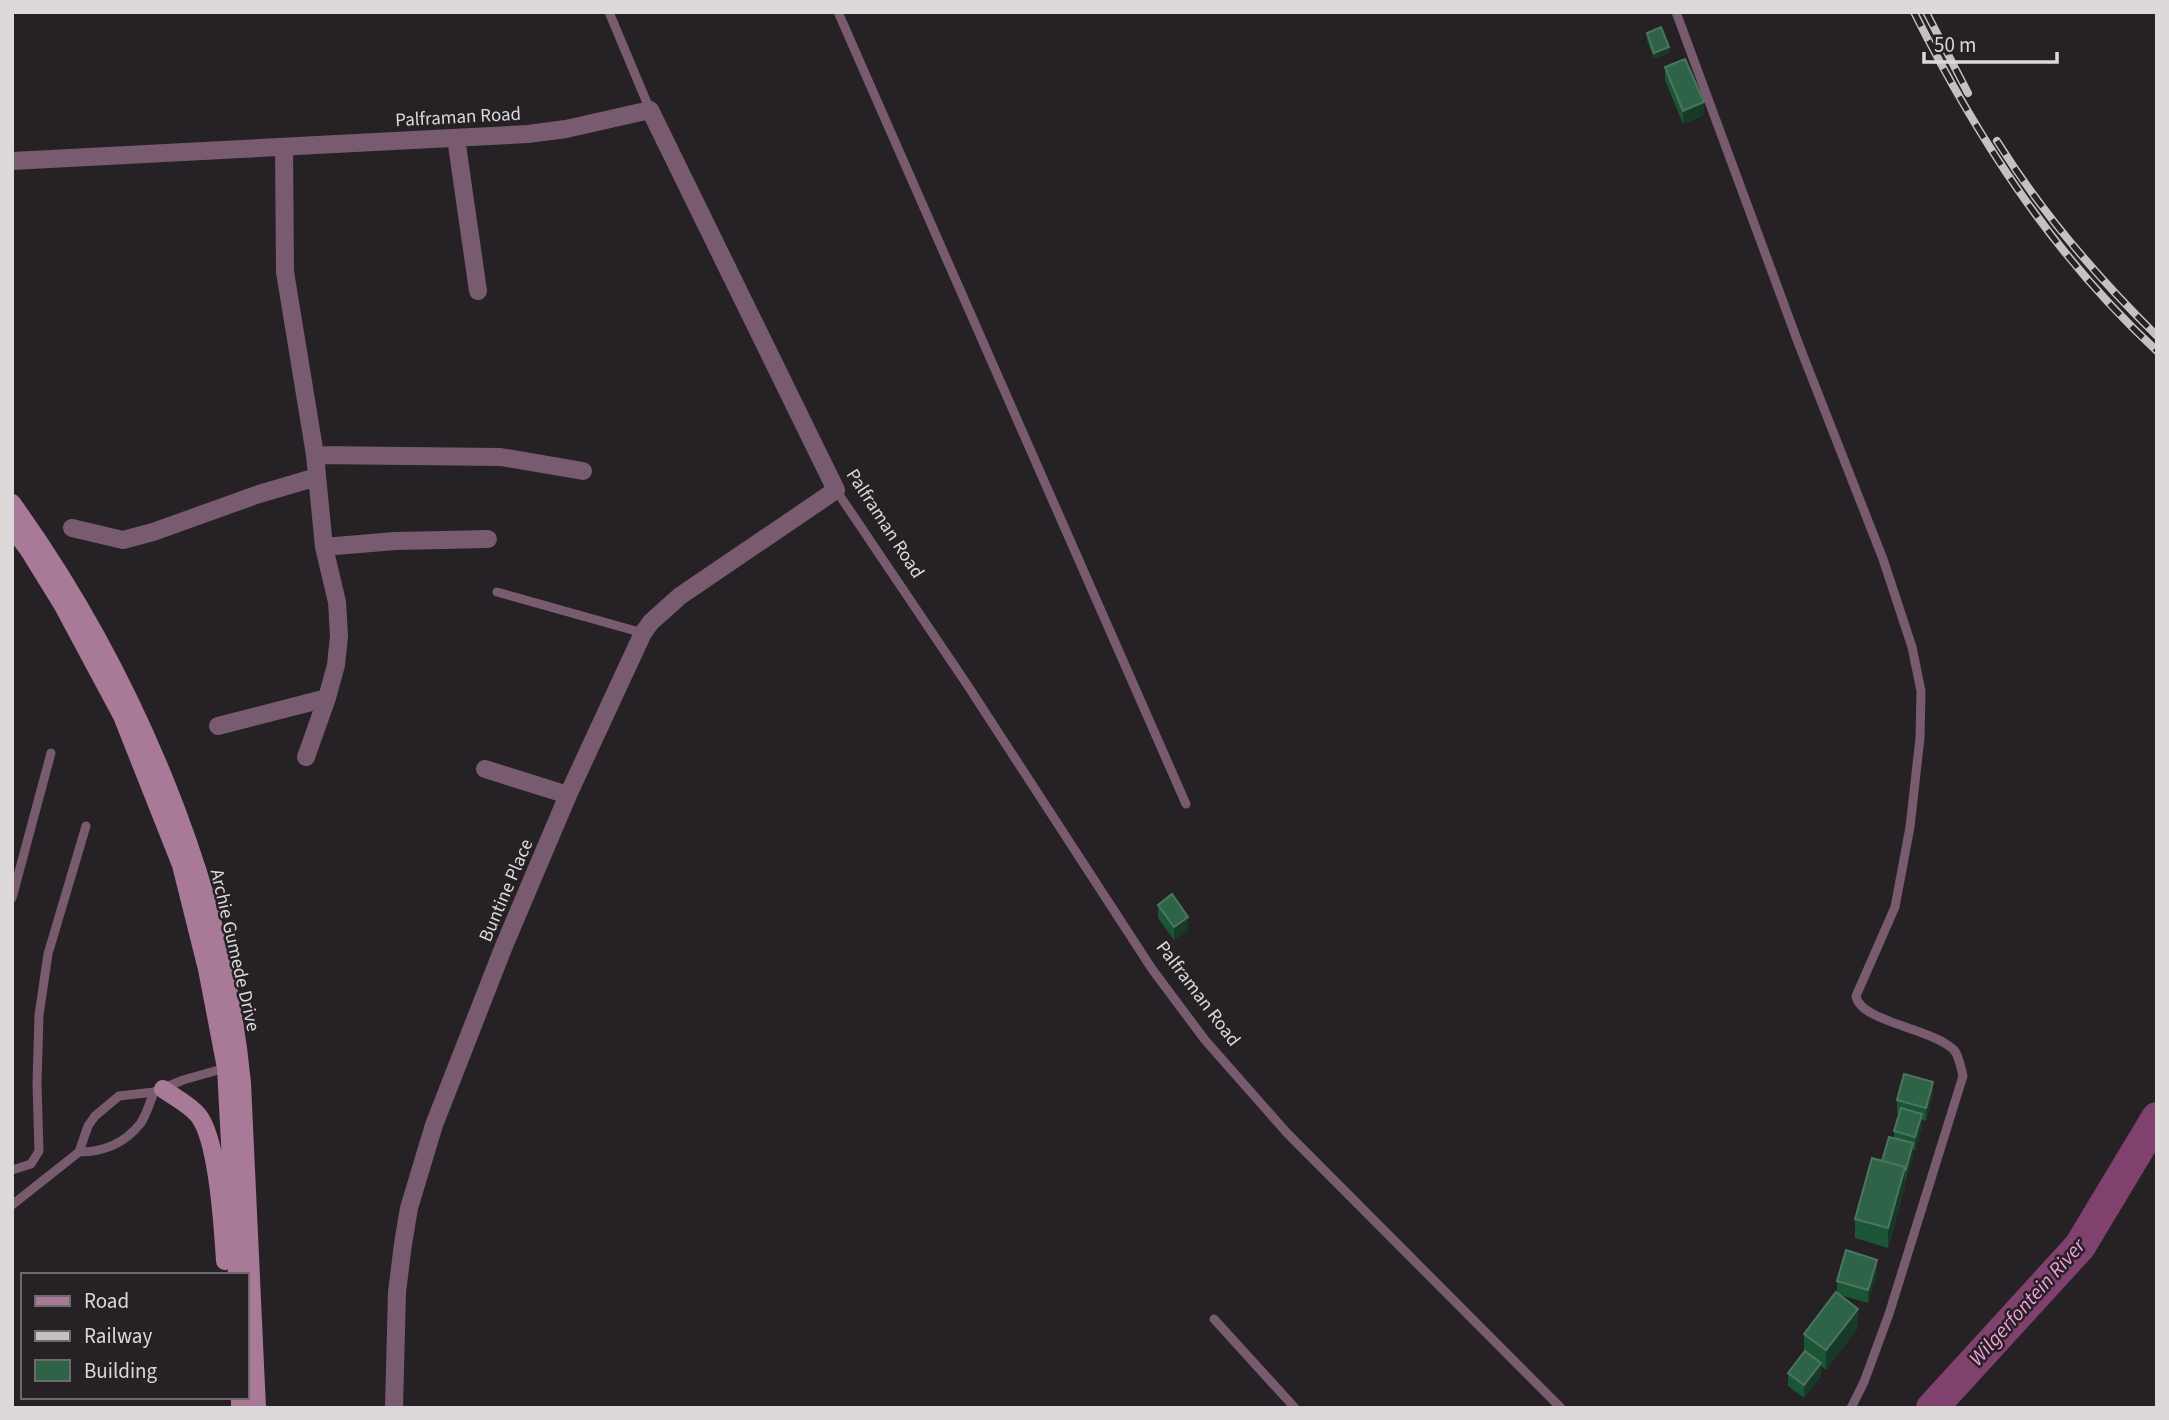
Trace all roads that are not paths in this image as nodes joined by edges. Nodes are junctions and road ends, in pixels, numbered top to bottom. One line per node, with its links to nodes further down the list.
1 (609, 12): 4 (lane)
2 (838, 12): 26 (lane)
3 (1676, 12): 41 (lane)
4 (650, 110): 5 (street, Palframan Road); 12 (street, Palframan Road)
5 (456, 138): 6 (street, Palframan Road); 8 (street)
6 (284, 148): 7 (street, Palframan Road); 9 (street)
7 (12, 162)
8 (478, 291)
9 (315, 455): 10 (street); 11 (street)
10 (583, 471)
11 (317, 477): 15 (street); 17 (street)
12 (836, 490): 19 (street, Buntine Place); 40 (lane, Palframan Road)
13 (12, 503): 29 (main road, Archie Gumede Drive)
14 (12, 528): 29 (main road, Archie Gumede Drive)
15 (72, 528)
16 (488, 539): 17 (street)
17 (324, 547): 20 (street)
18 (497, 592): 19 (lane)
19 (643, 633): 25 (street, Buntine Place)
20 (327, 698): 21 (street); 23 (street)
21 (218, 726)
22 (51, 753): 28 (lane)
23 (306, 757)
24 (485, 768): 25 (street)
25 (568, 795): 38 (street, Buntine Place)
26 (1186, 804)
27 (86, 826): 32 (lane)
28 (12, 898)
29 (233, 1066): 30 (lane); 35 (main road, Archie Gumede Drive); 37 (main road, Archie Gumede Drive)
30 (158, 1091): 31 (lane); 31 (lane); 34 (main road)
31 (79, 1152): 33 (lane)
32 (12, 1170)
33 (12, 1205)
34 (226, 1273)
35 (237, 1273)
36 (1214, 1319): 39 (lane)
37 (257, 1408)
38 (394, 1408)
39 (1295, 1408)
40 (1561, 1408)
41 (1851, 1408)

